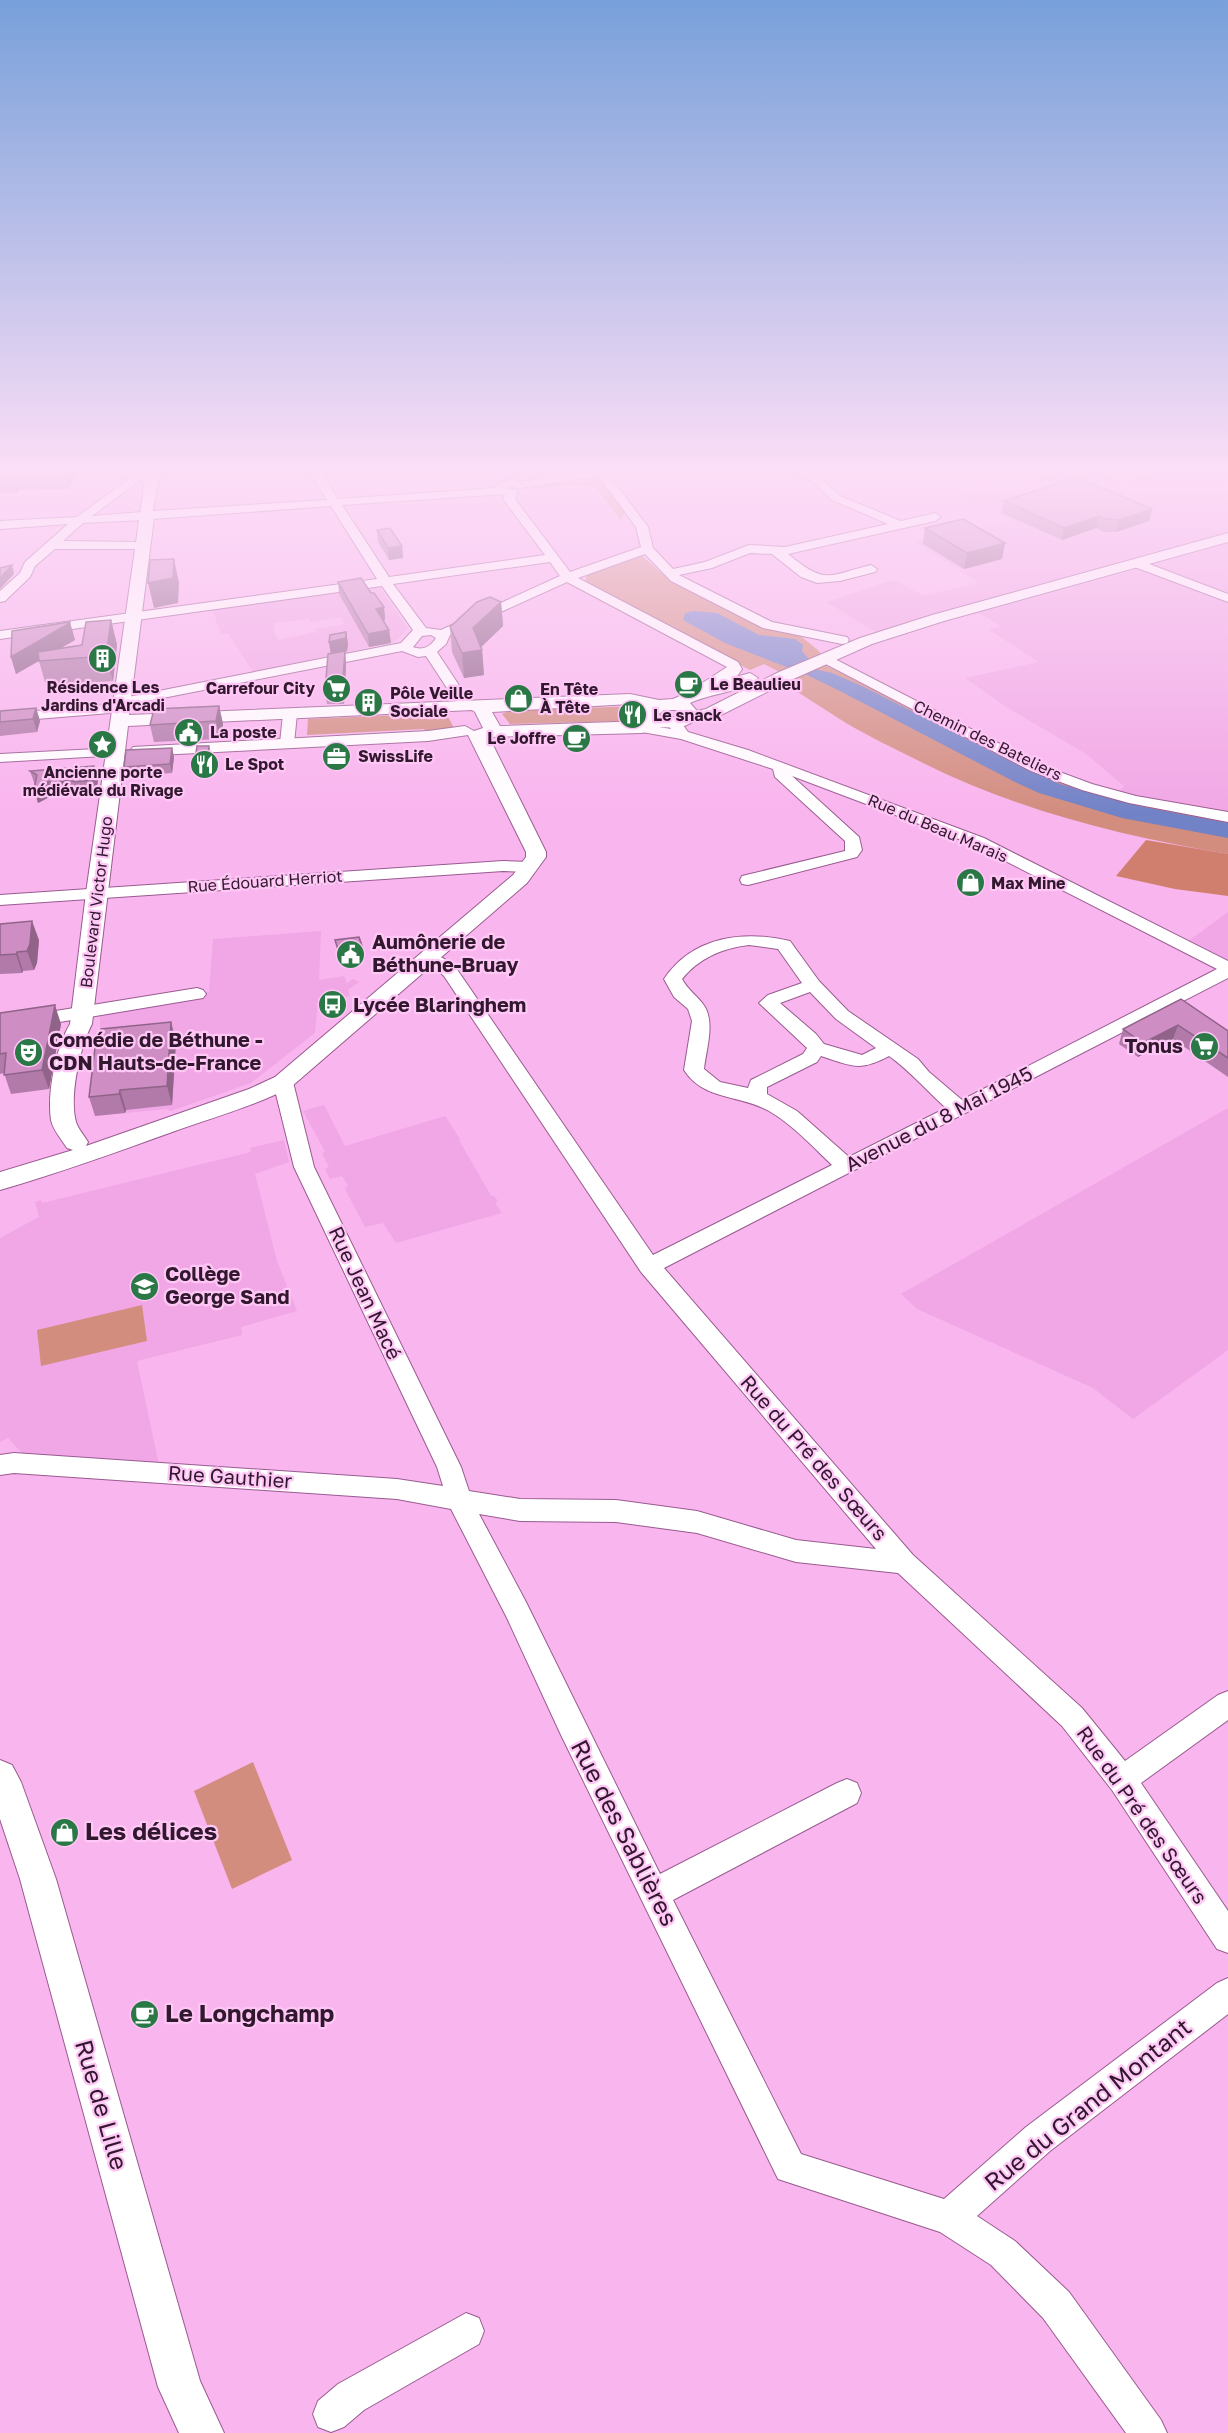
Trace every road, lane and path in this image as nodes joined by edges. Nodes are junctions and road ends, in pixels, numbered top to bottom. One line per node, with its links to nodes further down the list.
1 (13, 586): 11 (street)
2 (137, 586): 13 (main road, Boulevard Victor Hugo)
3 (352, 586): 13 (street)
4 (388, 586): 14 (street)
5 (550, 586): 15 (street)
6 (581, 586): 22 (street)
7 (690, 586): 17 (street)
8 (1028, 586): 17 (main road)
9 (1045, 586): 20 (main road)
10 (1196, 586): 12 (street)
11 (0, 598)
12 (1228, 598)
13 (133, 616): 16 (street); 24 (main road, Boulevard Victor Hugo)
14 (422, 632): 15 (street); 18 (street)
15 (442, 634): 19 (street)
16 (0, 635)
17 (842, 640): 20 (main road)
18 (406, 646): 19 (street); 24 (street)
19 (430, 651): 23 (street)
20 (823, 655): 21 (main road); 33 (street, Chemin des Bateliers)
21 (778, 672): 22 (main road); 27 (main road)
22 (695, 694): 27 (main road)
23 (467, 706): 25 (main road); 27 (main road); 28 (main road); 28 (main road)
24 (122, 710): 25 (main road); 26 (street); 30 (main road, Boulevard Victor Hugo)
25 (290, 714): 29 (street)
26 (0, 718)
27 (669, 719): 28 (main road); 32 (street, Rue du Beau Marais)
28 (478, 733): 29 (main road); 34 (main road)
29 (287, 743): 30 (main road)
30 (116, 752): 31 (street); 36 (main road, Boulevard Victor Hugo)
31 (0, 758)
32 (781, 767): 35 (street); 39 (street, Rue du Beau Marais)
33 (1228, 817)
34 (530, 867): 36 (street, Rue Édouard Herriot); 38 (main road)
35 (748, 880)
36 (96, 892): 37 (street, Rue Édouard Herriot); 42 (main road, Boulevard Victor Hugo)
37 (0, 900)
38 (426, 960): 46 (main road); 53 (street, Rue du Pré des Sœurs)
39 (1228, 969): 48 (street, Avenue du 8 Mai 1945)
40 (813, 985): 44 (street); 45 (street); 47 (street)
41 (197, 994): 42 (street)
42 (82, 1018): 43 (street); 50 (main road, Boulevard Victor Hugo)
43 (0, 1026)
44 (817, 1048): 45 (street); 47 (street)
45 (890, 1048): 48 (street)
46 (283, 1082): 49 (main road); 55 (street, Rue Jean Macé)
47 (757, 1097): 51 (street)
48 (960, 1109): 51 (street, Avenue du 8 Mai 1945)
49 (163, 1126): 50 (main road); 50 (main road)
50 (87, 1144): 52 (main road)
51 (846, 1166): 53 (street, Avenue du 8 Mai 1945)
52 (0, 1181)
53 (650, 1266): 56 (street, Rue du Pré des Sœurs)
54 (0, 1465): 55 (street, Rue Gauthier)
55 (459, 1499): 56 (street, Rue Gauthier); 61 (street, Rue des Sablières)
56 (904, 1563): 59 (street, Rue du Pré des Sœurs)
57 (1228, 1704): 59 (street)
58 (0, 1777): 67 (main road, Rue de Lille)
59 (1122, 1780): 62 (street, Rue du Pré des Sœurs)
60 (847, 1793): 61 (street)
61 (655, 1893): 64 (street, Rue des Sablières)
62 (1228, 1938)
63 (1228, 1994): 64 (street, Rue du Grand Montant)
64 (949, 2218): 68 (street)
65 (466, 2331): 66 (street)
66 (331, 2414)
67 (202, 2433)
68 (1148, 2433)

